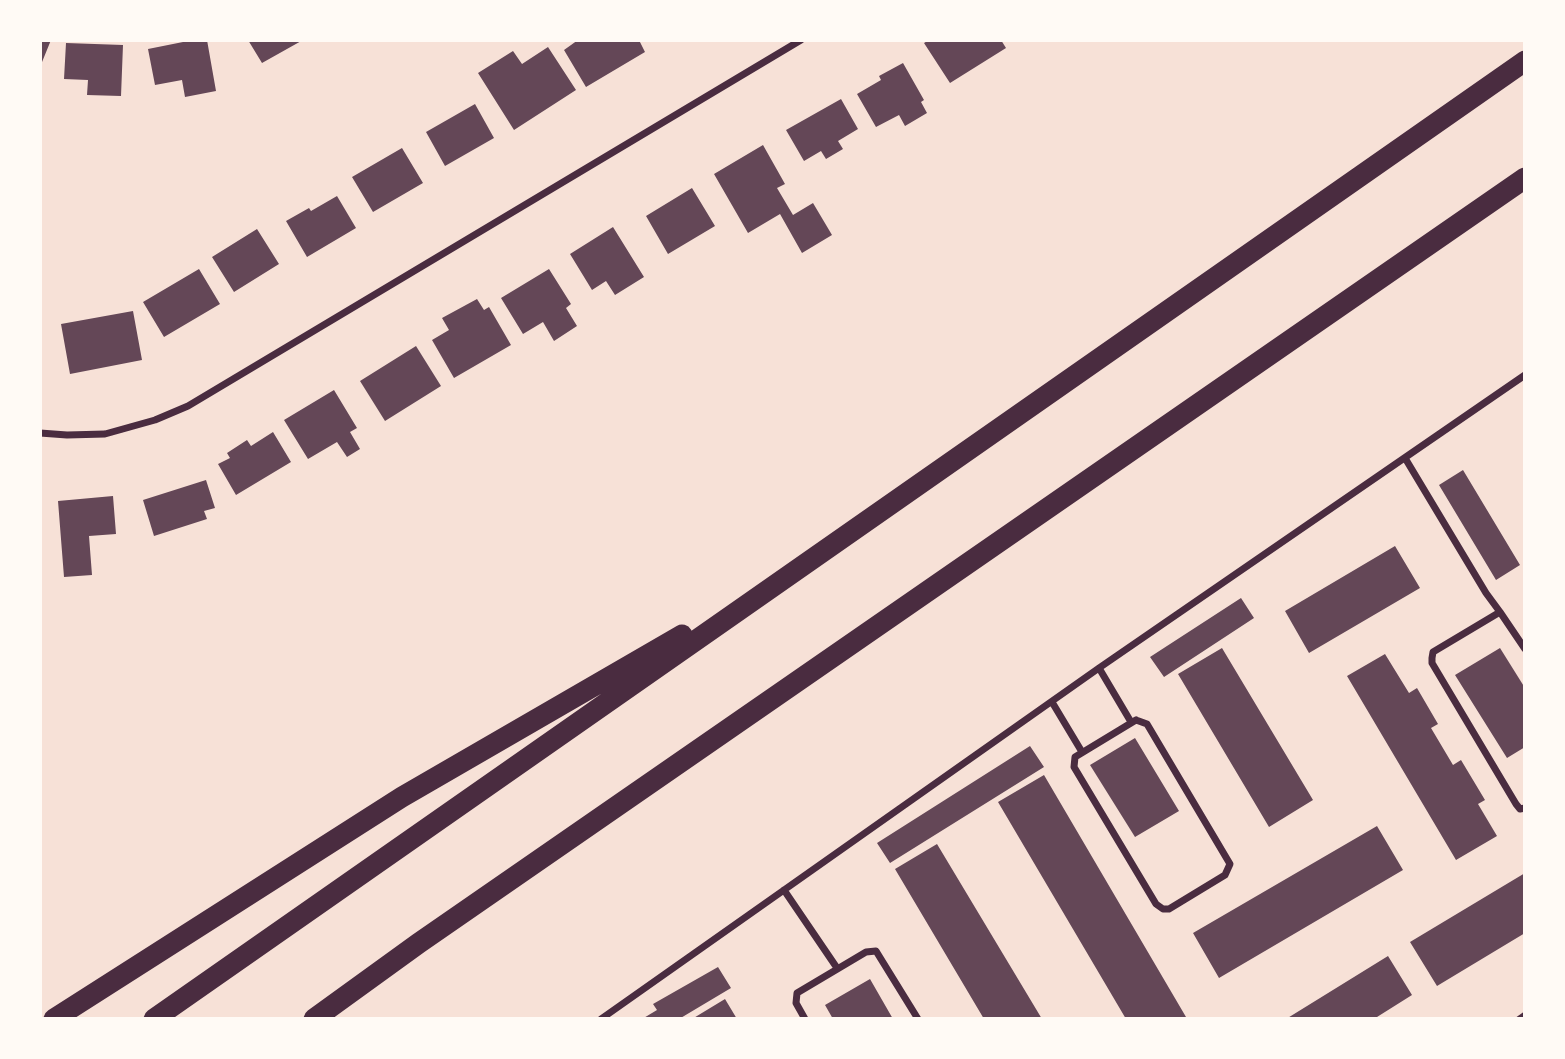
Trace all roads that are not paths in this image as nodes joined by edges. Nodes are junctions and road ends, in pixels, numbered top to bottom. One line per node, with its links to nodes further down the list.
1 (801, 40): 5 (street)
2 (1525, 61): 7 (highway)
3 (1525, 178): 20 (highway)
4 (1525, 375): 6 (street)
5 (40, 433)
6 (1405, 458): 8 (street); 10 (street)
7 (808, 562): 18 (highway); 19 (highway)
8 (1500, 612): 9 (street); 14 (street)
9 (1525, 649)
10 (1099, 668): 11 (street); 12 (street)
11 (1052, 702): 13 (street); 15 (street)
12 (1132, 722): 13 (street); 13 (street)
13 (1082, 752)
14 (1525, 808)
15 (784, 890): 16 (street); 21 (street)
16 (838, 968): 22 (street); 23 (street)
17 (1525, 1014): 24 (lane)
18 (54, 1019)
19 (154, 1019)
20 (314, 1019)
21 (601, 1019)
22 (805, 1019)
23 (918, 1019)
24 (1518, 1019)

